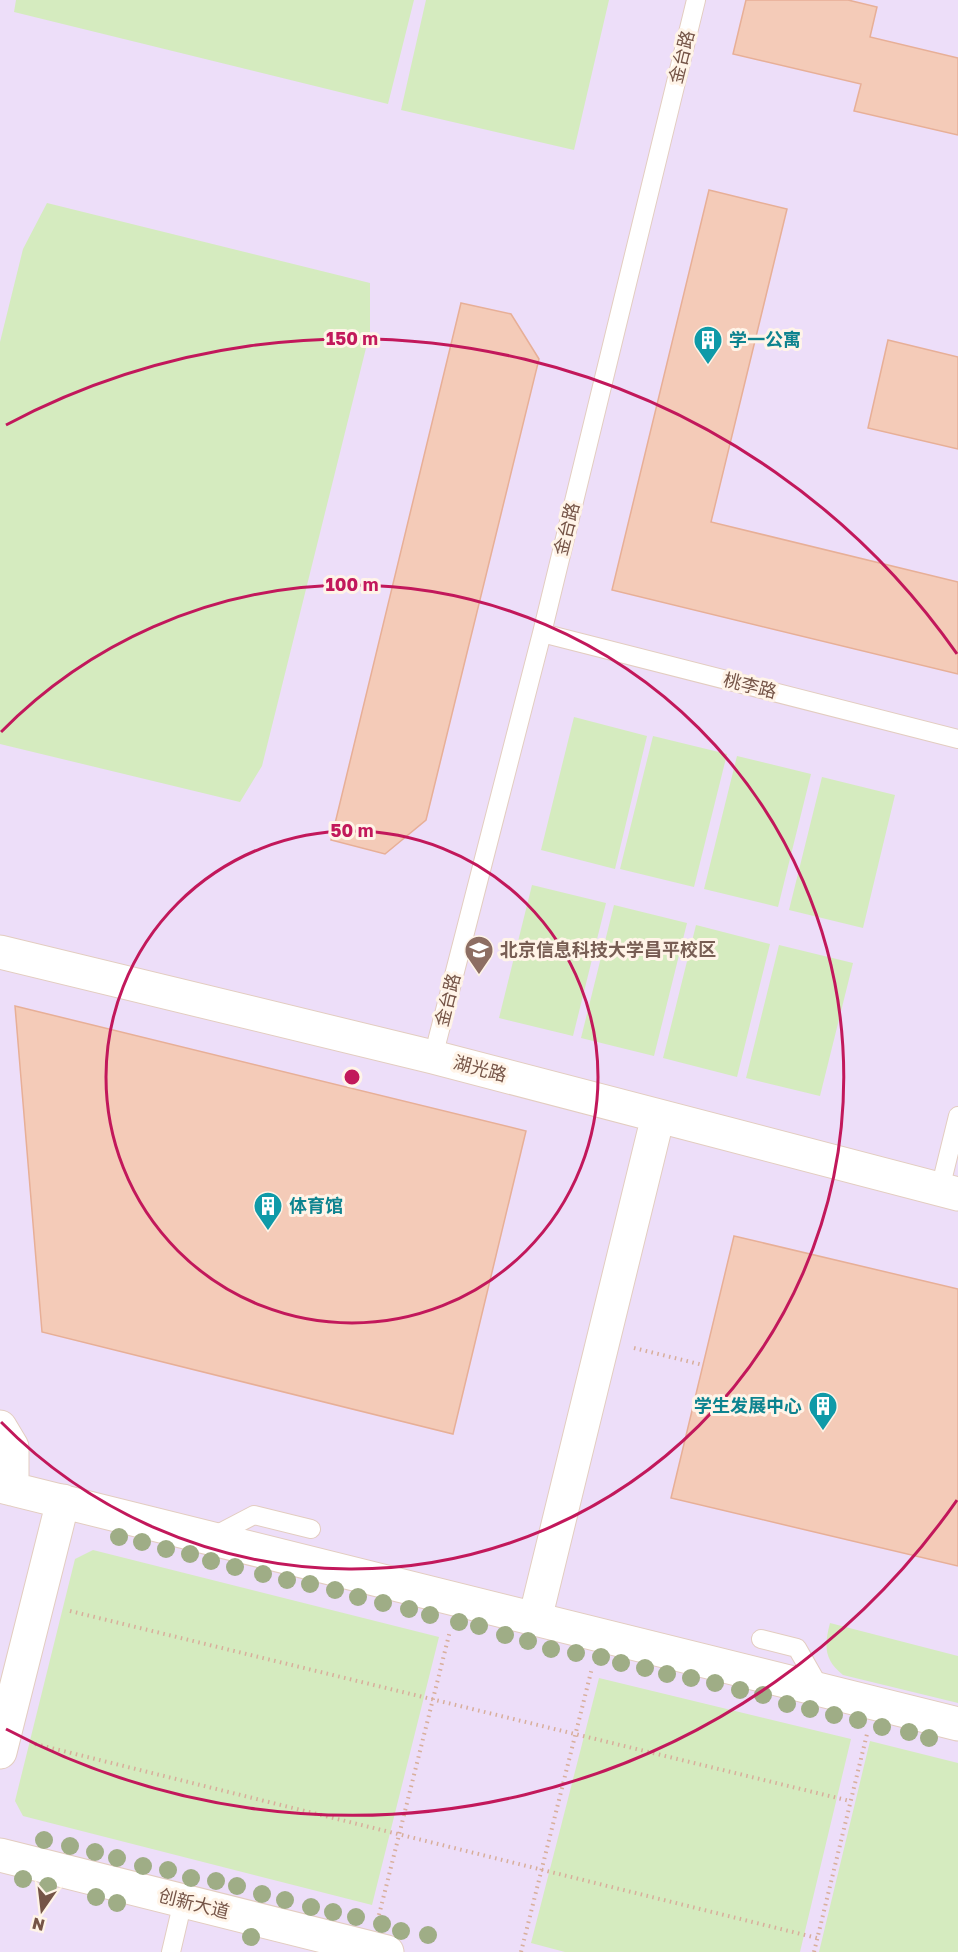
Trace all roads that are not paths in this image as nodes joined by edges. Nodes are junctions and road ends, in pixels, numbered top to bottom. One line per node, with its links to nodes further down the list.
1 (696, 0): 2 (lane, 金台路)
2 (542, 633): 3 (lane, 桃李路); 5 (lane, 金台路)
3 (958, 739)
4 (0, 952): 5 (street, 湖光路)
5 (433, 1057): 6 (street, 湖光路)
6 (658, 1116): 8 (street, 湖光路); 14 (street)
7 (958, 1116): 8 (lane)
8 (949, 1191)
9 (0, 1427): 10 (street)
10 (6, 1487): 11 (street)
11 (63, 1501): 13 (street); 18 (street)
12 (311, 1529): 13 (lane)
13 (211, 1538): 14 (street)
14 (535, 1619): 16 (street)
15 (761, 1639): 16 (lane)
16 (821, 1690): 17 (street)
17 (958, 1724)
18 (2, 1744)
19 (0, 1855): 20 (street, 创新大道)
20 (183, 1901): 21 (street, 创新大道); 22 (lane)
21 (379, 1950)
22 (171, 1952)

